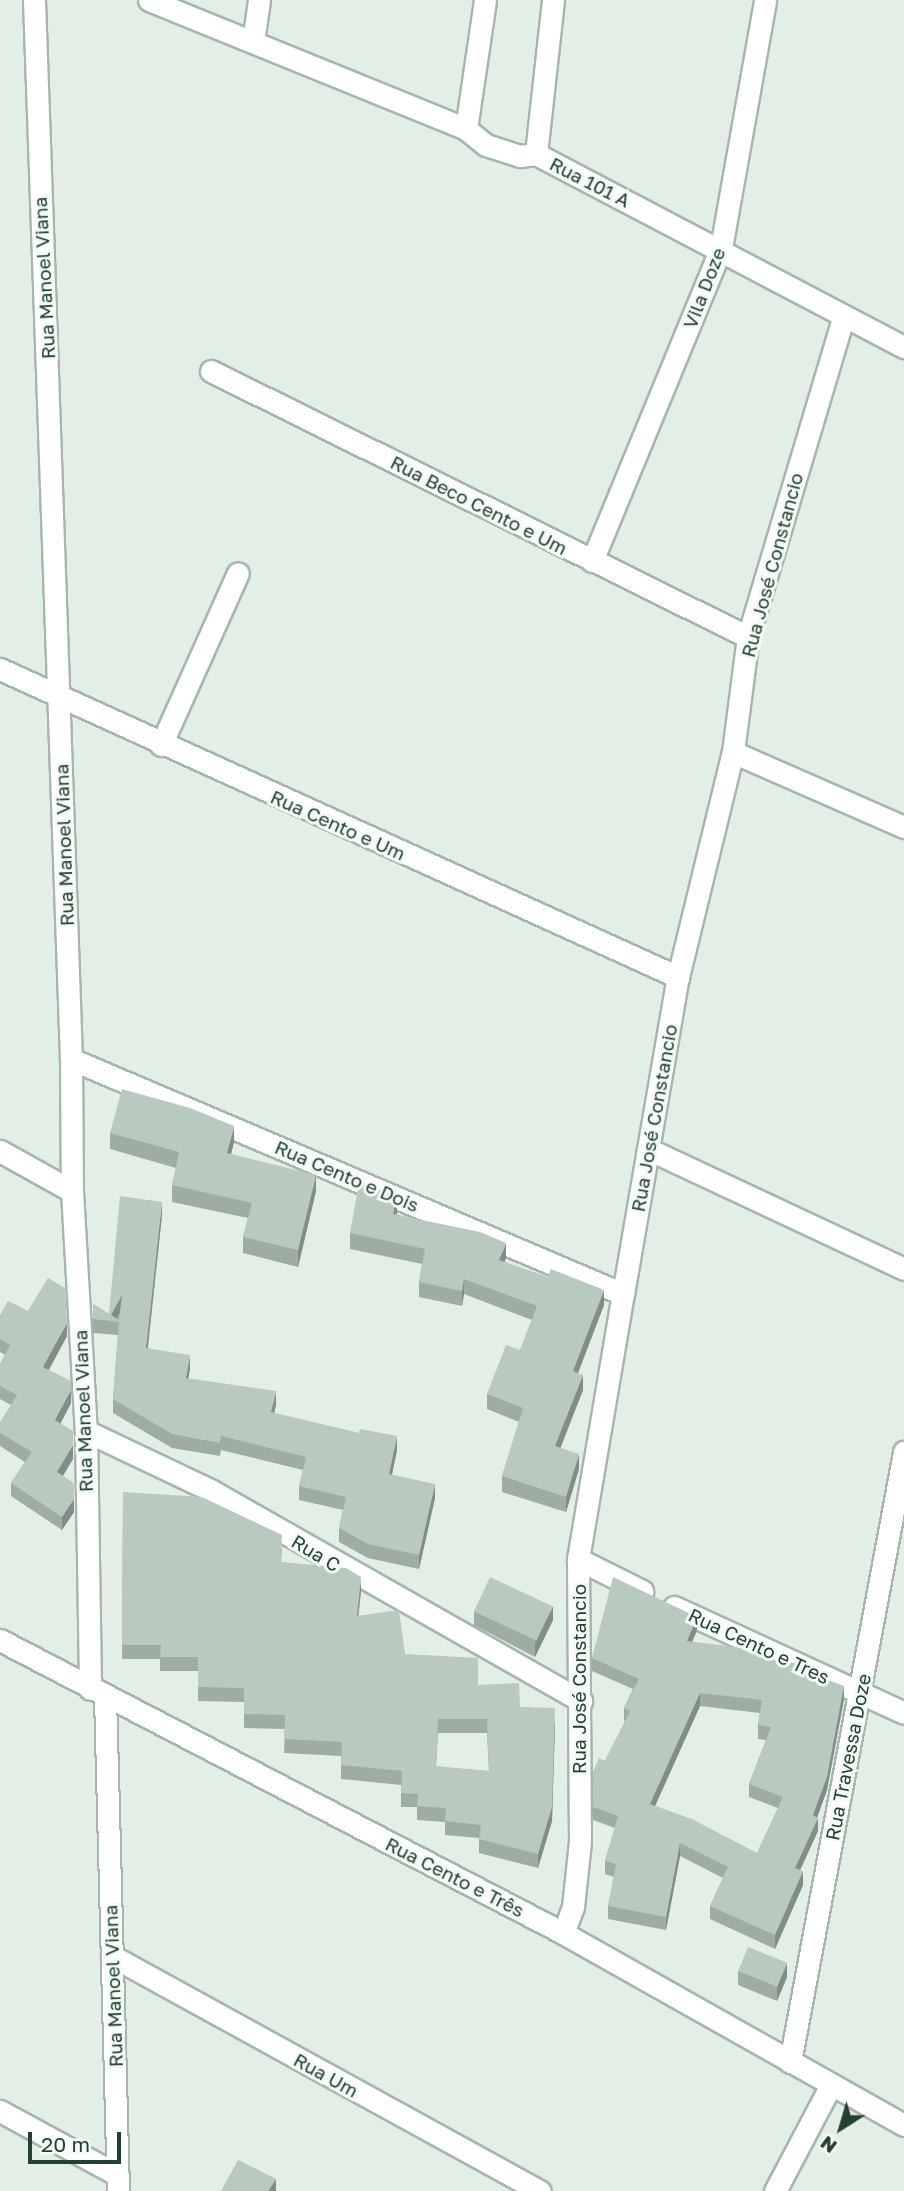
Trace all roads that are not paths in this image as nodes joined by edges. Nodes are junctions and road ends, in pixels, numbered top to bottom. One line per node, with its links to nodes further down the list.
1 (34, 0): 18 (street, Rua Manoel Viana)
2 (149, 0): 7 (street, Rua 101 A)
3 (259, 0): 7 (street)
4 (485, 0): 8 (street)
5 (553, 0): 9 (street)
6 (765, 0): 10 (street, Vila Doze)
7 (253, 42): 8 (street, Rua 101 A)
8 (466, 130): 9 (street, Rua 101 A)
9 (536, 154): 10 (street, Rua 101 A)
10 (721, 248): 11 (street, Rua 101 A); 14 (street, Vila Doze)
11 (843, 318): 12 (street, Rua 101 A); 16 (street, Rua José Constancio)
12 (904, 347)
13 (211, 371): 14 (street, Rua Beco Cento e Um)
14 (592, 561): 16 (street, Rua Beco Cento e Um)
15 (238, 573): 19 (street)
16 (748, 637): 20 (street, Rua José Constancio)
17 (0, 669): 18 (street, Rua Cento e Um)
18 (59, 698): 19 (street, Rua Cento e Um); 23 (street, Rua Manoel Viana)
19 (161, 746): 22 (street, Rua Cento e Um)
20 (733, 752): 21 (street); 22 (street, Rua José Constancio)
21 (904, 827)
22 (678, 978): 24 (street, Rua José Constancio)
23 (71, 1059): 26 (street, Rua Manoel Viana); 28 (street, Rua Cento e Dois)
24 (648, 1149): 27 (street); 28 (street, Rua José Constancio)
25 (0, 1151): 26 (street)
26 (72, 1191): 29 (street, Rua Manoel Viana)
27 (904, 1269)
28 (623, 1294): 31 (street, Rua José Constancio)
29 (86, 1432): 33 (street, Rua Manoel Viana); 35 (street, Rua C)
30 (904, 1452): 34 (street, Rua Travessa Doze)
31 (578, 1559): 34 (street, Rua Cento e Tres); 35 (street, Rua José Constancio)
32 (0, 1640): 33 (street, Rua Cento e Três)
33 (97, 1693): 37 (street, Rua Cento e Três); 38 (street, Rua Manoel Viana)
34 (861, 1693): 36 (street, Rua Cento e Tres); 39 (street, Rua Travessa Doze)
35 (581, 1701): 37 (street, Rua José Constancio)
36 (904, 1713)
37 (563, 1933): 39 (street, Rua Cento e Três)
38 (112, 1956): 43 (street, Rua Manoel Viana); 44 (street, Rua Um)
39 (790, 2062): 40 (street, Rua Cento e Três)
40 (831, 2085): 42 (street, Rua Cento e Três); 45 (street)
41 (0, 2111): 43 (street)
42 (904, 2125)
43 (118, 2183)
44 (540, 2191)
45 (775, 2191)

